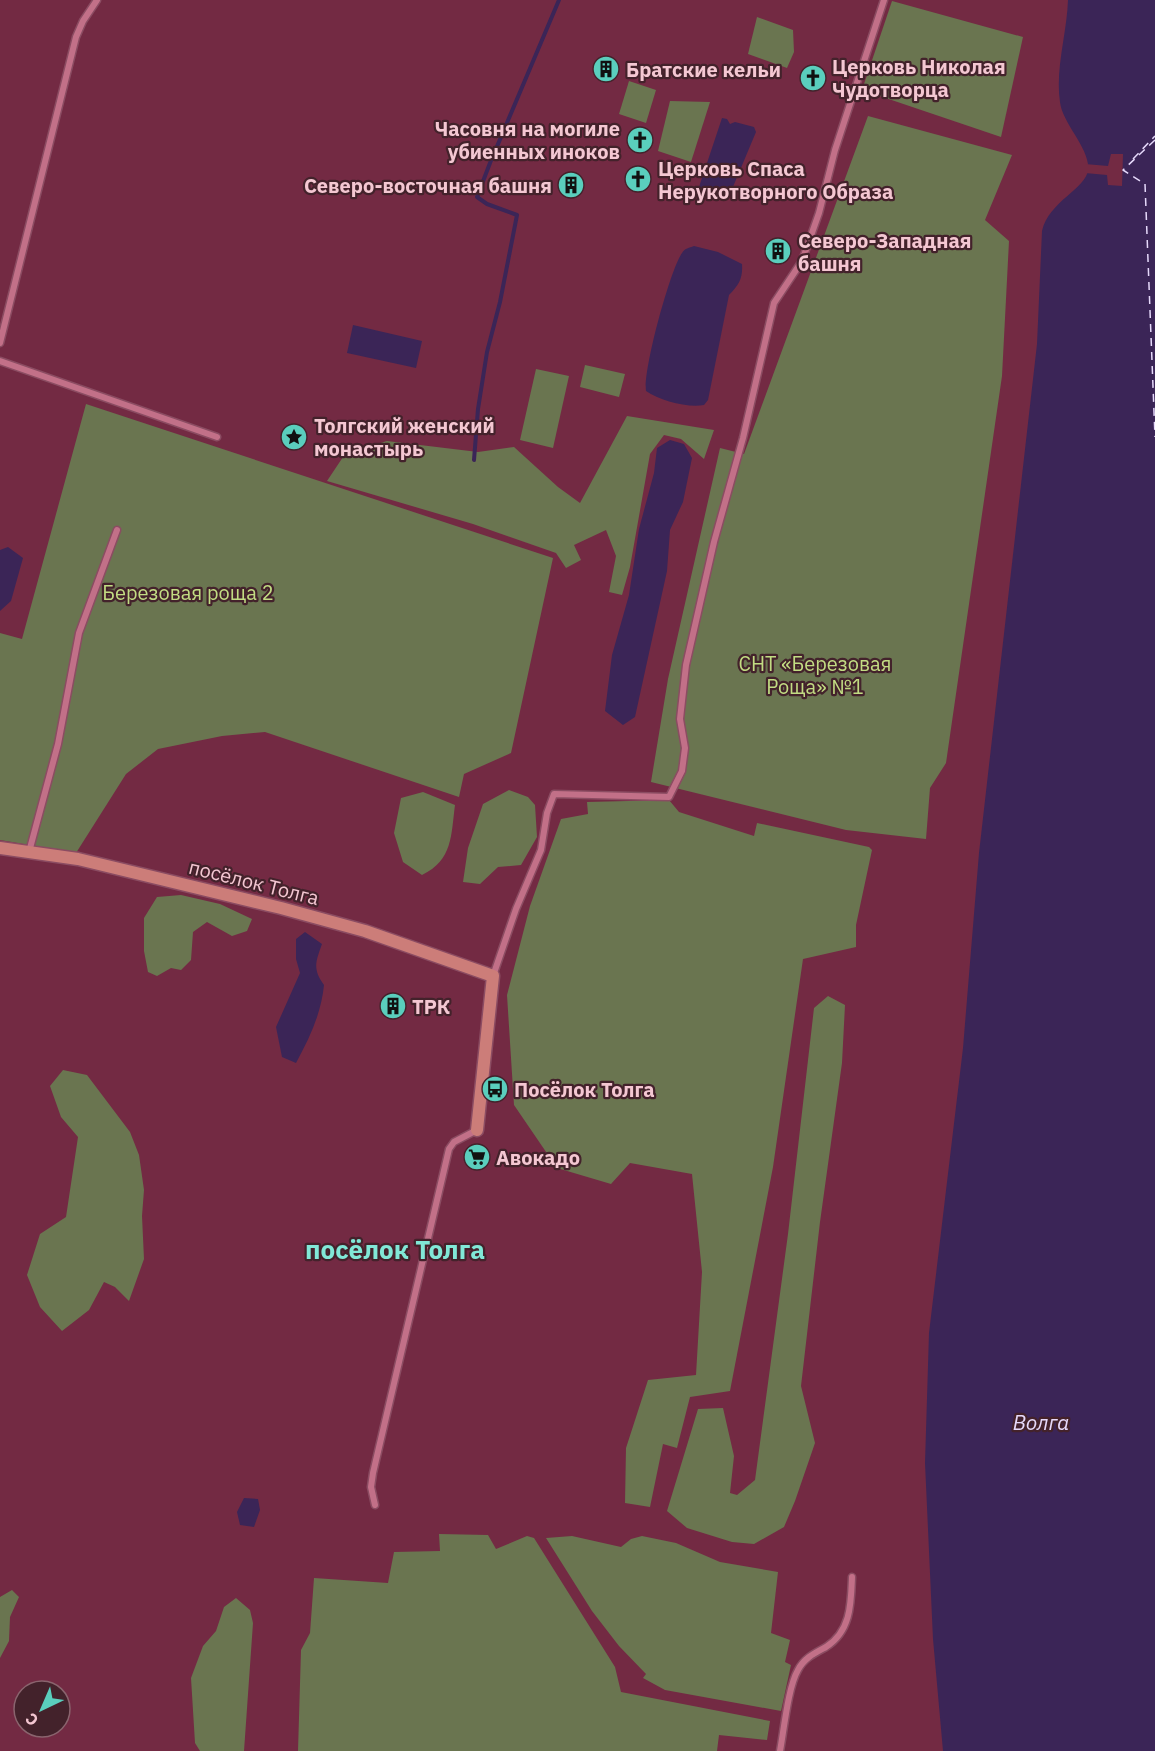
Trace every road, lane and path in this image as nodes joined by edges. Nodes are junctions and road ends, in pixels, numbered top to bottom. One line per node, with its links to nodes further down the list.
1 (97, 0): 3 (street)
2 (884, 0): 9 (street)
3 (0, 344)
4 (0, 361): 5 (street)
5 (217, 437)
6 (117, 530): 8 (street)
7 (0, 848): 8 (street, посёлок Толга)
8 (29, 852): 9 (street, посёлок Толга)
9 (493, 976): 10 (street)
10 (477, 1130): 11 (street)
11 (375, 1505)
12 (852, 1577): 13 (street)
13 (780, 1751)

